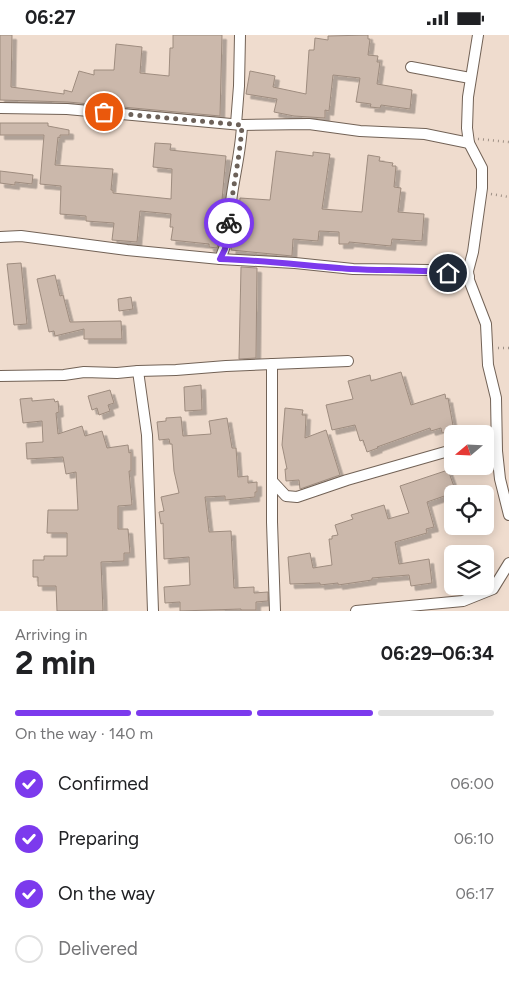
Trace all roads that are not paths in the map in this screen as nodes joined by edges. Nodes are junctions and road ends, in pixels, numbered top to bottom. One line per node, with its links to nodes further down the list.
1 (240, 35): 6 (street)
2 (478, 35): 4 (street)
3 (411, 67): 4 (street)
4 (470, 78): 7 (street)
5 (0, 108): 6 (street)
6 (239, 124): 7 (street); 9 (street)
7 (469, 141): 10 (street)
8 (0, 237): 9 (street)
9 (220, 259): 10 (street)
10 (469, 277): 17 (street)
11 (348, 361): 12 (street)
12 (272, 364): 13 (street); 16 (street)
13 (138, 371): 14 (street); 19 (street)
14 (0, 376)
15 (444, 452): 16 (street)
16 (272, 482): 20 (street)
17 (509, 515)
18 (509, 563): 21 (street)
19 (153, 611)
20 (275, 611)
21 (356, 611)

